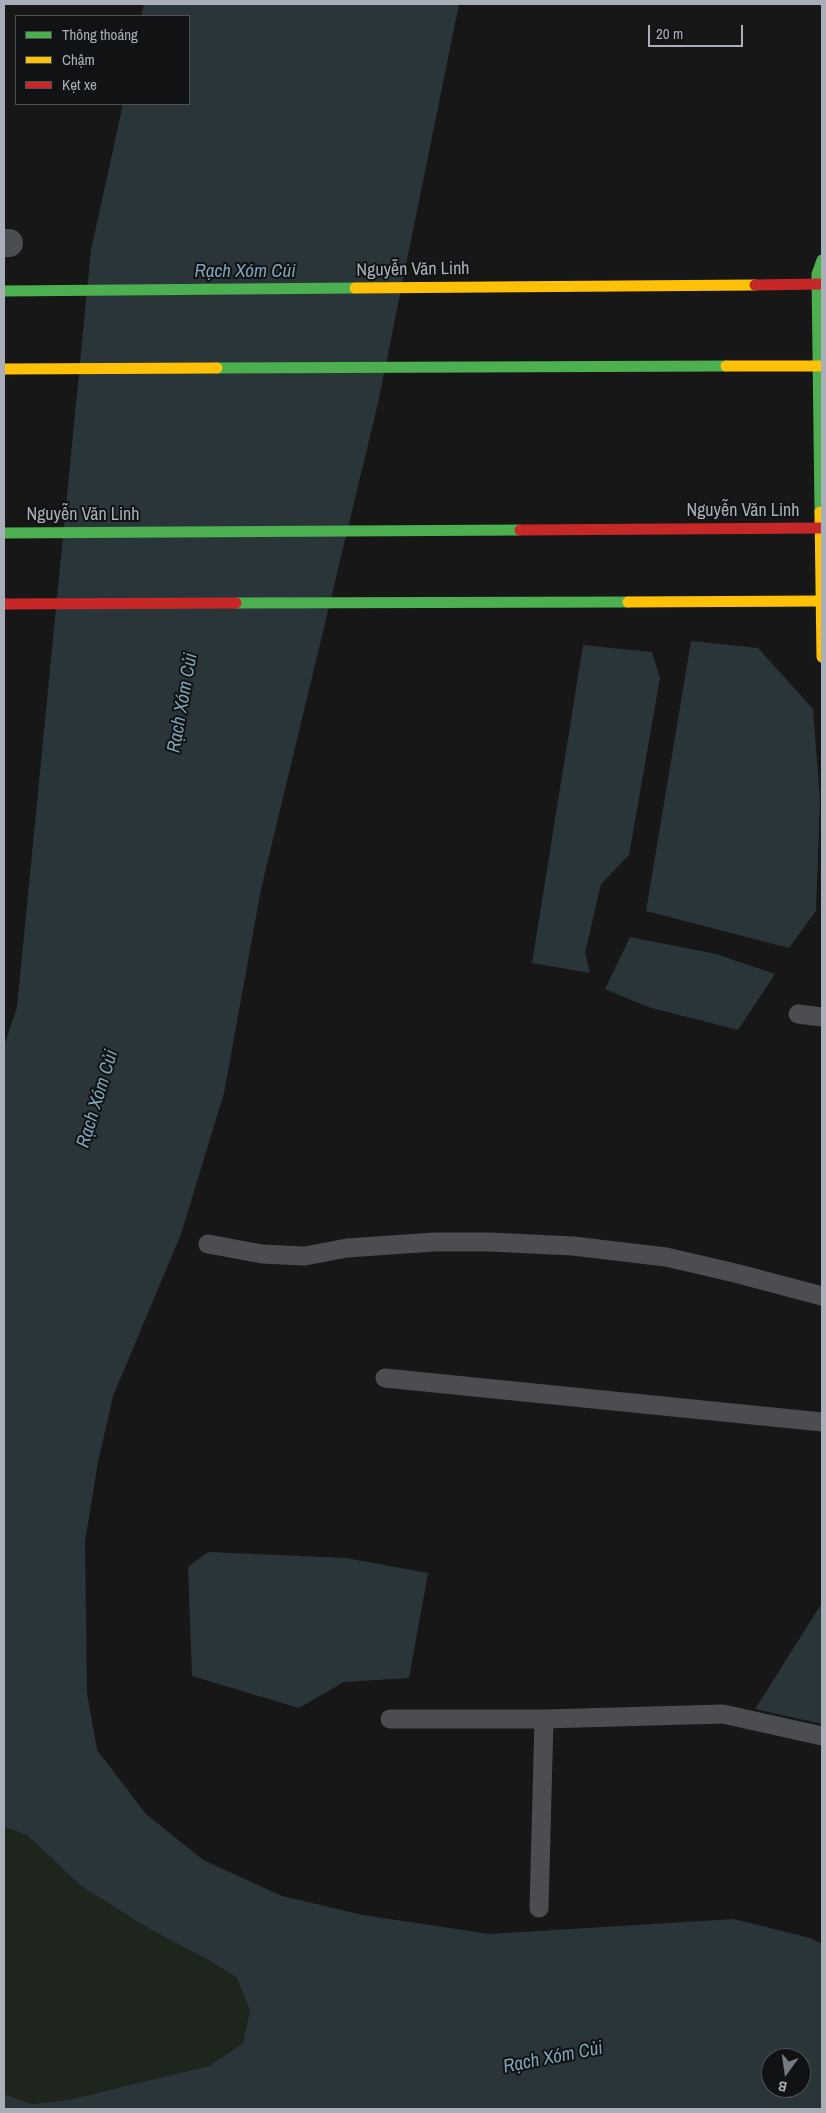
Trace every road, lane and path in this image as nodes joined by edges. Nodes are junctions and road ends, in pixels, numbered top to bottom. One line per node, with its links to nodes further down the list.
1 (822, 260): 10 (main road)
2 (822, 284): 3 (main road, Nguyễn Văn Linh, bridge)
3 (4, 291)
4 (822, 366): 5 (main road, bridge)
5 (4, 369)
6 (822, 528): 7 (main road, Nguyễn Văn Linh, bridge)
7 (4, 533)
8 (822, 601): 9 (main road, bridge)
9 (4, 604)
10 (822, 657)
11 (798, 1014): 12 (lane)
12 (822, 1017)
13 (208, 1244): 14 (lane)
14 (822, 1296)
15 (385, 1378): 16 (lane)
16 (822, 1422)
17 (390, 1719): 18 (lane)
18 (544, 1719): 19 (lane); 20 (lane)
19 (822, 1736)
20 (539, 1908)

